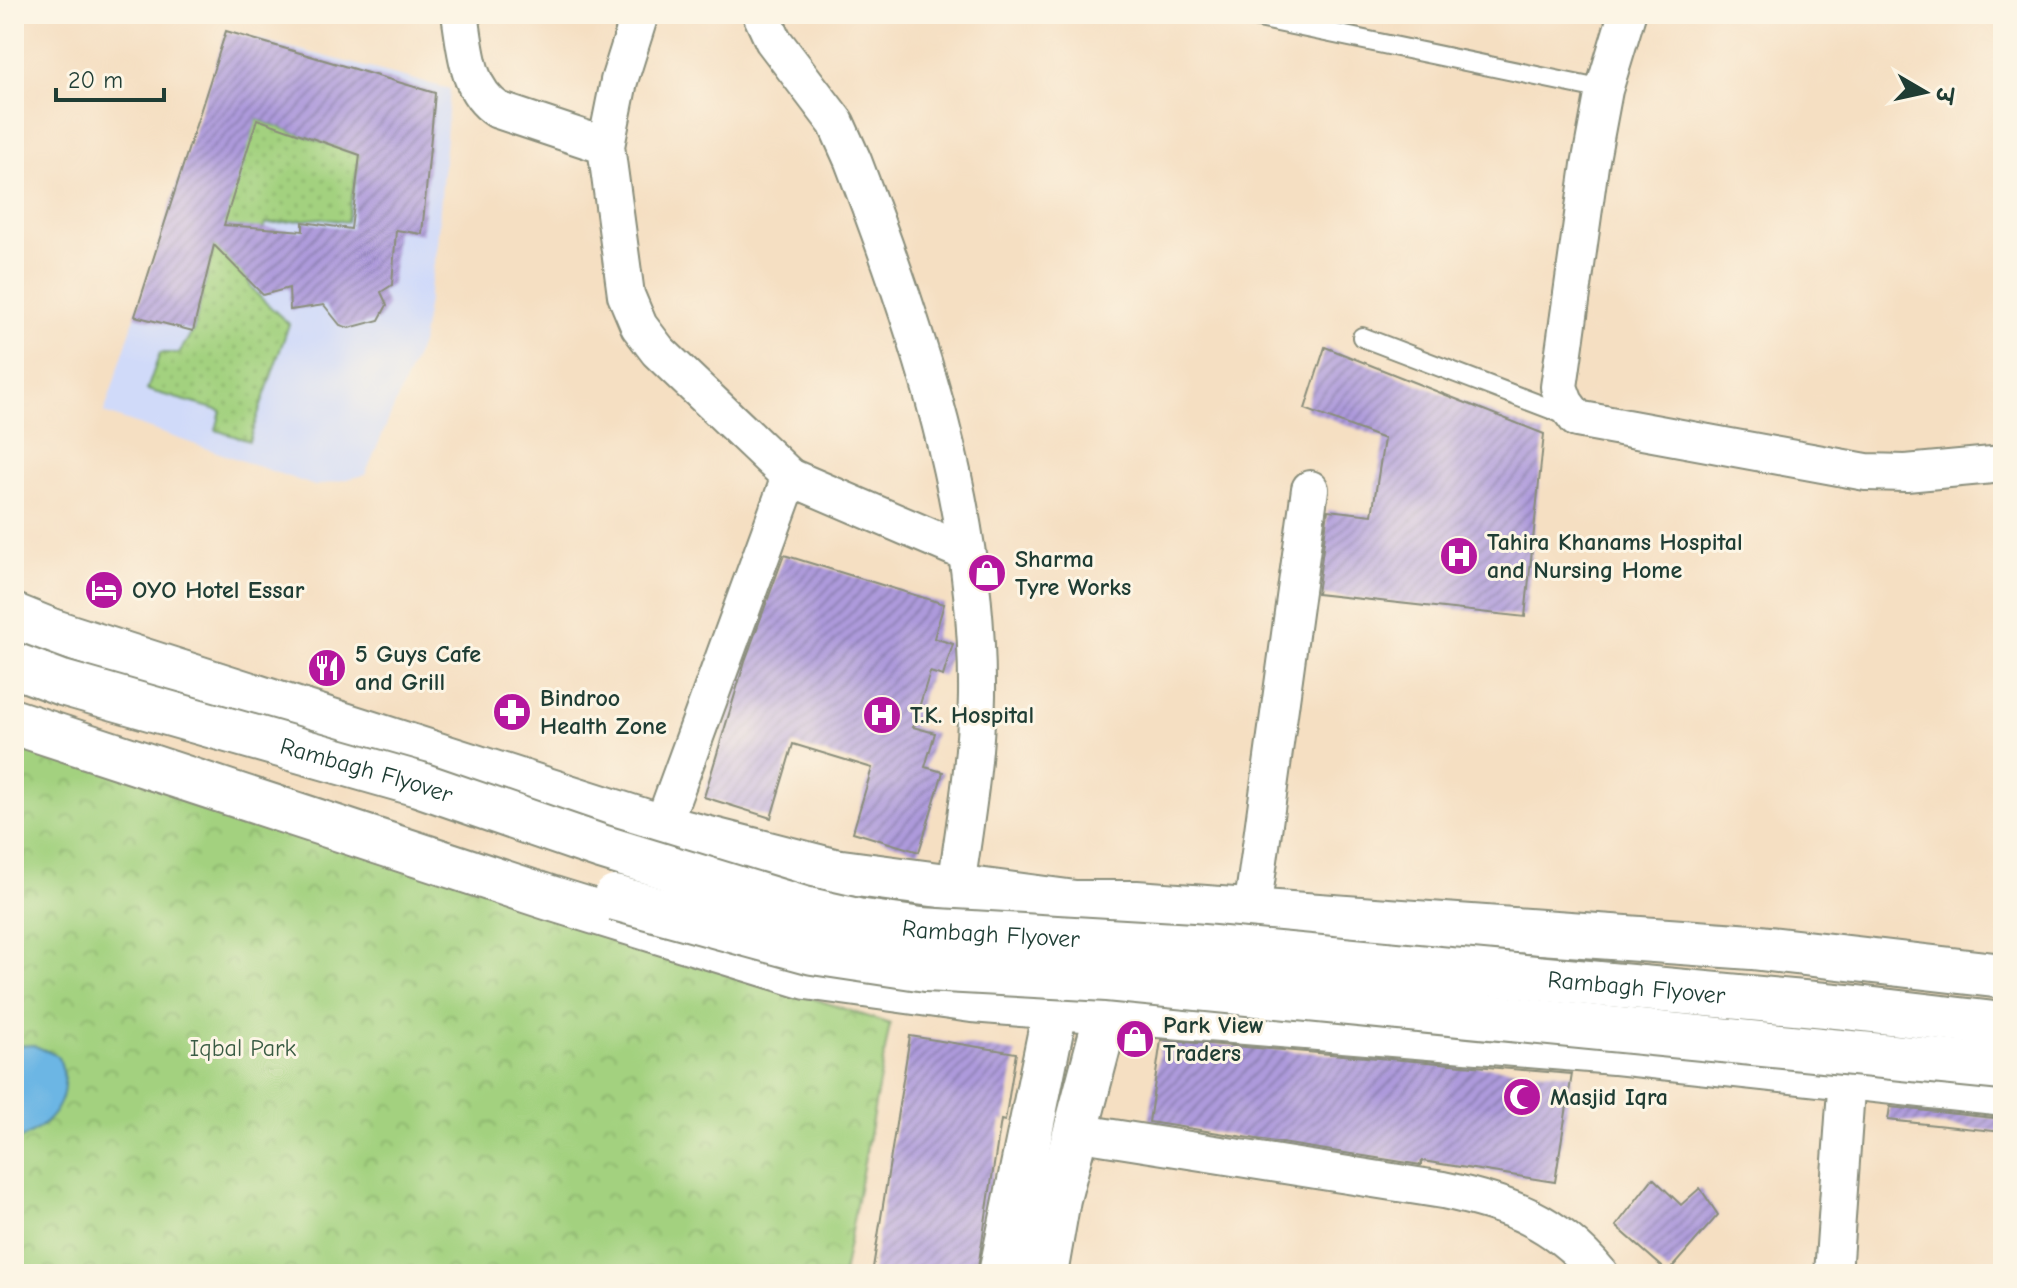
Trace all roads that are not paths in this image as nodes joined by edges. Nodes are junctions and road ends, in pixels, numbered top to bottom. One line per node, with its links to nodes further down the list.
1 (460, 14): 7 (street)
2 (640, 14): 7 (street)
3 (761, 14): 13 (street)
4 (1627, 14): 6 (street)
5 (1254, 17): 6 (lane)
6 (1604, 90): 9 (street)
7 (606, 146): 11 (street)
8 (1362, 337): 9 (lane)
9 (1577, 419): 10 (street)
10 (2003, 464)
11 (790, 477): 13 (street); 18 (street)
12 (1310, 489): 22 (street)
13 (965, 552): 19 (street)
14 (14, 616): 18 (main road)
15 (14, 665): 26 (main road, Rambagh Flyover, bridge)
16 (14, 710): 27 (main road, Rambagh Flyover, bridge)
17 (14, 722): 24 (main road)
18 (662, 827): 19 (main road)
19 (956, 887): 20 (main road)
20 (1075, 903): 21 (main road); 24 (main road)
21 (1136, 903): 22 (main road); 25 (main road)
22 (1252, 911): 23 (main road)
23 (2003, 976)
24 (1057, 1007): 25 (main road); 31 (main road)
25 (1107, 1011): 28 (main road); 30 (main road)
26 (2003, 1025)
27 (2003, 1068)
28 (1847, 1076): 29 (main road); 34 (street)
29 (2003, 1094)
30 (1075, 1132): 32 (main road); 33 (street)
31 (1001, 1274)
32 (1045, 1274)
33 (1600, 1274)
34 (1833, 1274)

